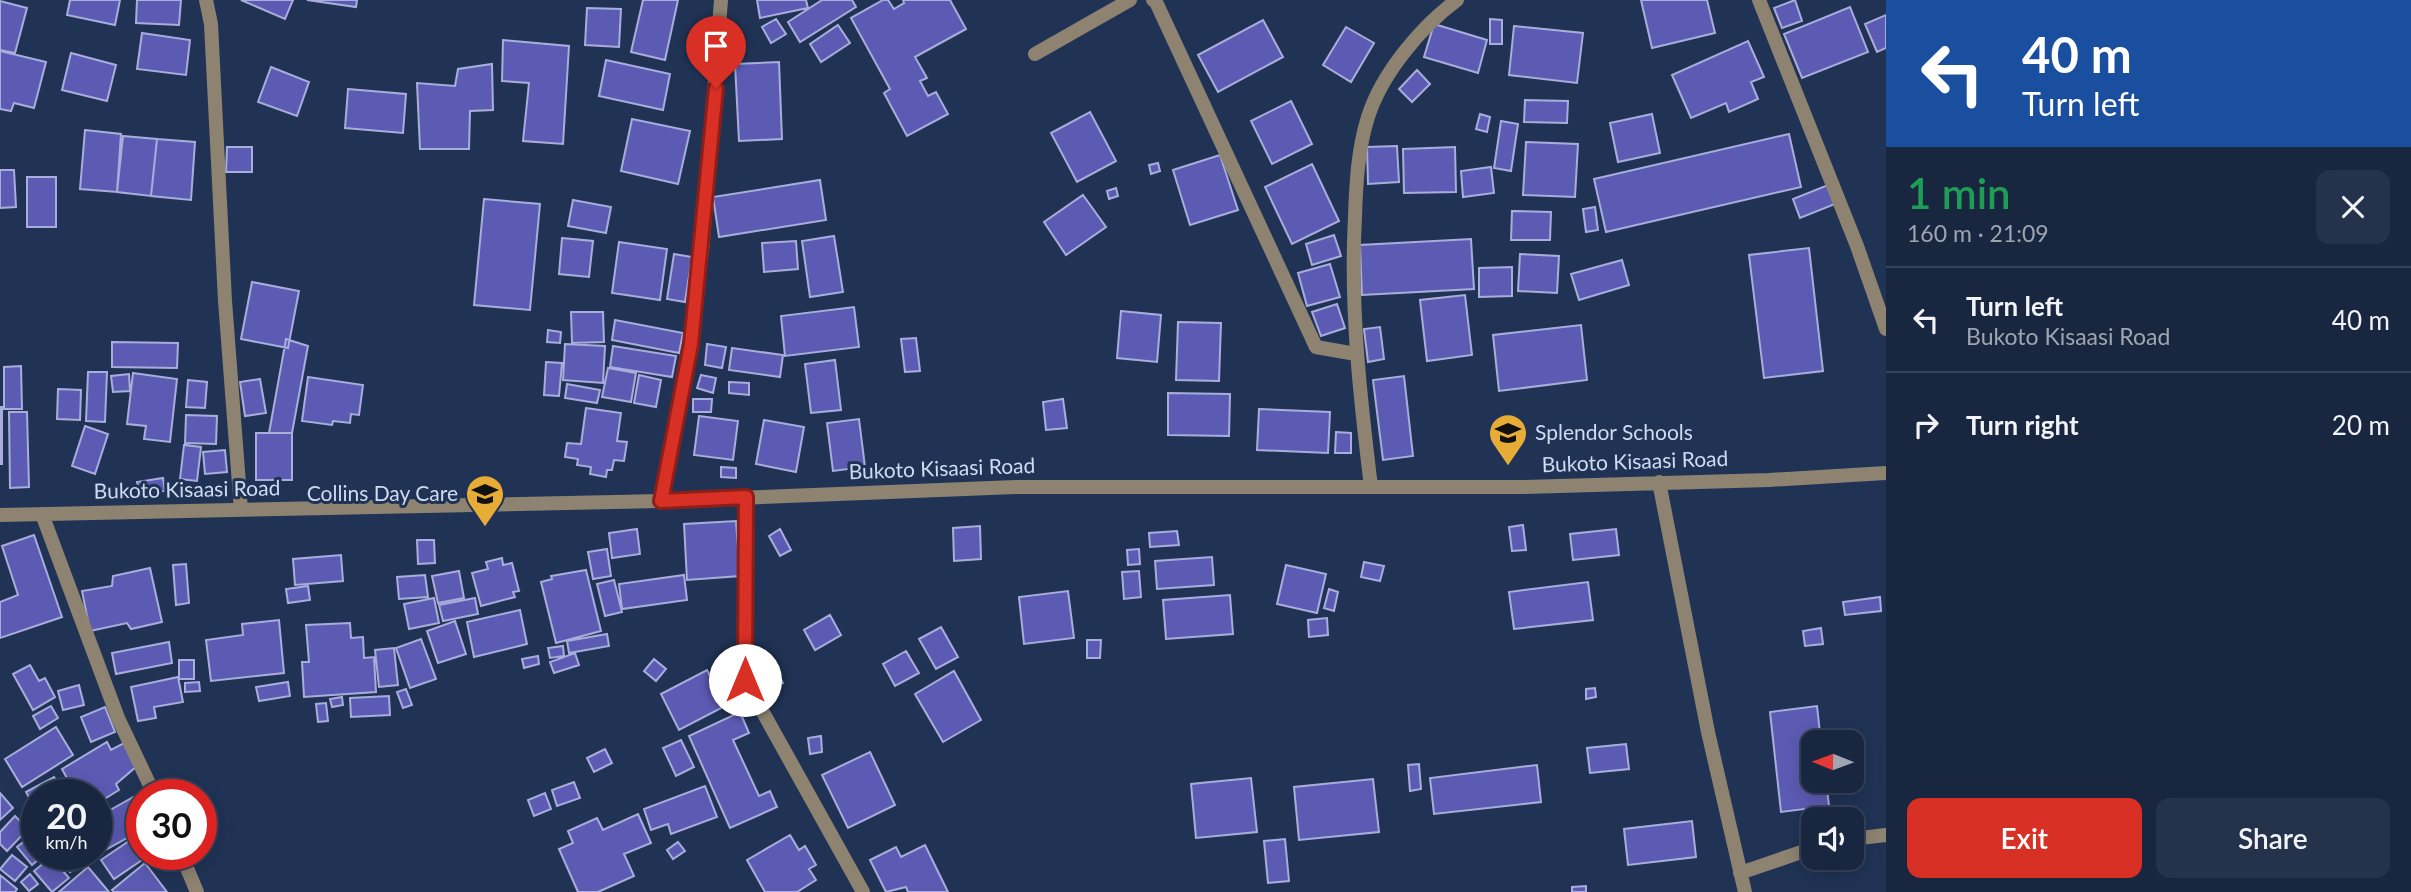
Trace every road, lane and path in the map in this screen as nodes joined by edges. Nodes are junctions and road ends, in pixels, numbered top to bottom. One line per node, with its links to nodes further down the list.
1 (206, 0): 15 (street)
2 (721, 0): 14 (street)
3 (1130, 0): 7 (street)
4 (1153, 0): 9 (street)
5 (1457, 0): 9 (street)
6 (1759, 0): 8 (street)
7 (1035, 54)
8 (1886, 328)
9 (1356, 354): 12 (street)
10 (1886, 473): 11 (street, Bukoto Kisaasi Road)
11 (1659, 482): 12 (street, Bukoto Kisaasi Road); 23 (street)
12 (1371, 486): 13 (street, Bukoto Kisaasi Road)
13 (746, 497): 14 (street, Bukoto Kisaasi Road); 25 (street)
14 (661, 501): 15 (street, Bukoto Kisaasi Road)
15 (241, 510): 16 (street, Bukoto Kisaasi Road)
16 (42, 514): 17 (street, Bukoto Kisaasi Road); 18 (street)
17 (0, 515)
18 (146, 779)
19 (1886, 835): 20 (street)
20 (1864, 838)
21 (1801, 852): 23 (street)
22 (188, 870): 24 (street)
23 (1740, 873): 26 (street)
24 (197, 892)
25 (863, 892)
26 (1745, 892)

